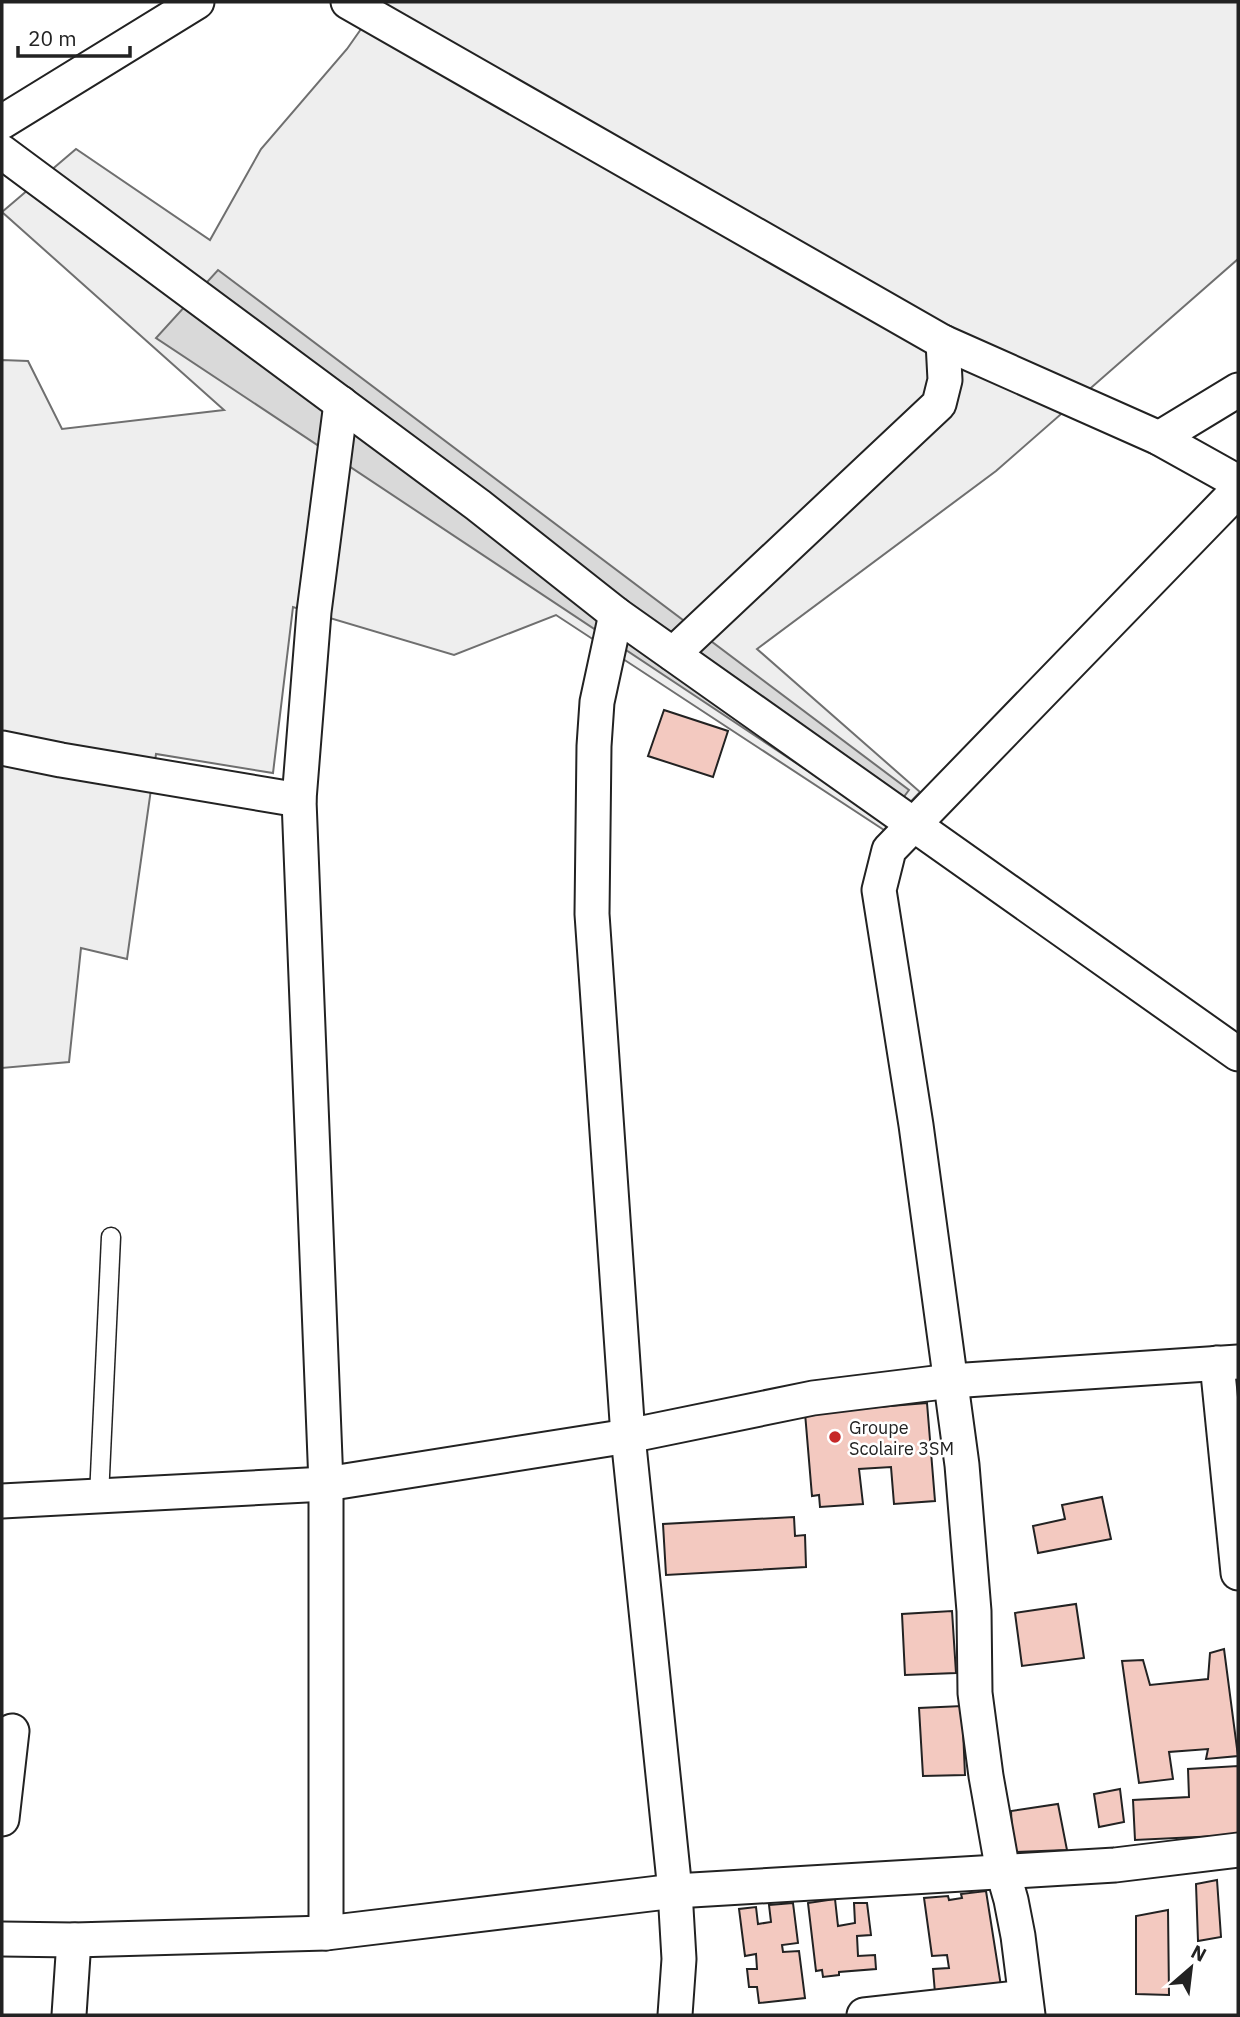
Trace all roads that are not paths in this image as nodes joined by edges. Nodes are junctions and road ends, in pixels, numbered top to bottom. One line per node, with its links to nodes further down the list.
1 (197, 2): 3 (street)
2 (348, 2): 5 (street)
3 (2, 122)
4 (2, 152): 7 (street)
5 (943, 342): 8 (street); 12 (street)
6 (1238, 390): 8 (street)
7 (341, 403): 11 (street); 14 (street)
8 (1159, 438): 9 (street)
9 (1238, 482)
10 (1238, 490): 15 (street)
11 (616, 614): 12 (street); 20 (street)
12 (673, 654): 15 (street)
13 (2, 748): 14 (street)
14 (299, 800): 21 (street)
15 (912, 825): 16 (street); 19 (street)
16 (1238, 1054)
17 (111, 1237): 22 (lane)
18 (1228, 1363): 19 (street); 24 (street)
19 (951, 1381): 20 (street); 28 (street)
20 (628, 1436): 21 (street); 29 (street)
21 (326, 1484): 22 (street); 30 (street)
22 (99, 1497): 23 (street)
23 (2, 1501)
24 (1238, 1573)
25 (12, 1731): 26 (street)
26 (2, 1819)
27 (1238, 1850): 28 (street)
28 (1003, 1872): 29 (street); 33 (street)
29 (675, 1891): 30 (street); 35 (street)
30 (326, 1933): 32 (street)
31 (2, 1939): 32 (street)
32 (75, 1940): 34 (street)
33 (1027, 2006): 36 (street)
34 (69, 2015)
35 (675, 2015)
36 (864, 2015)

